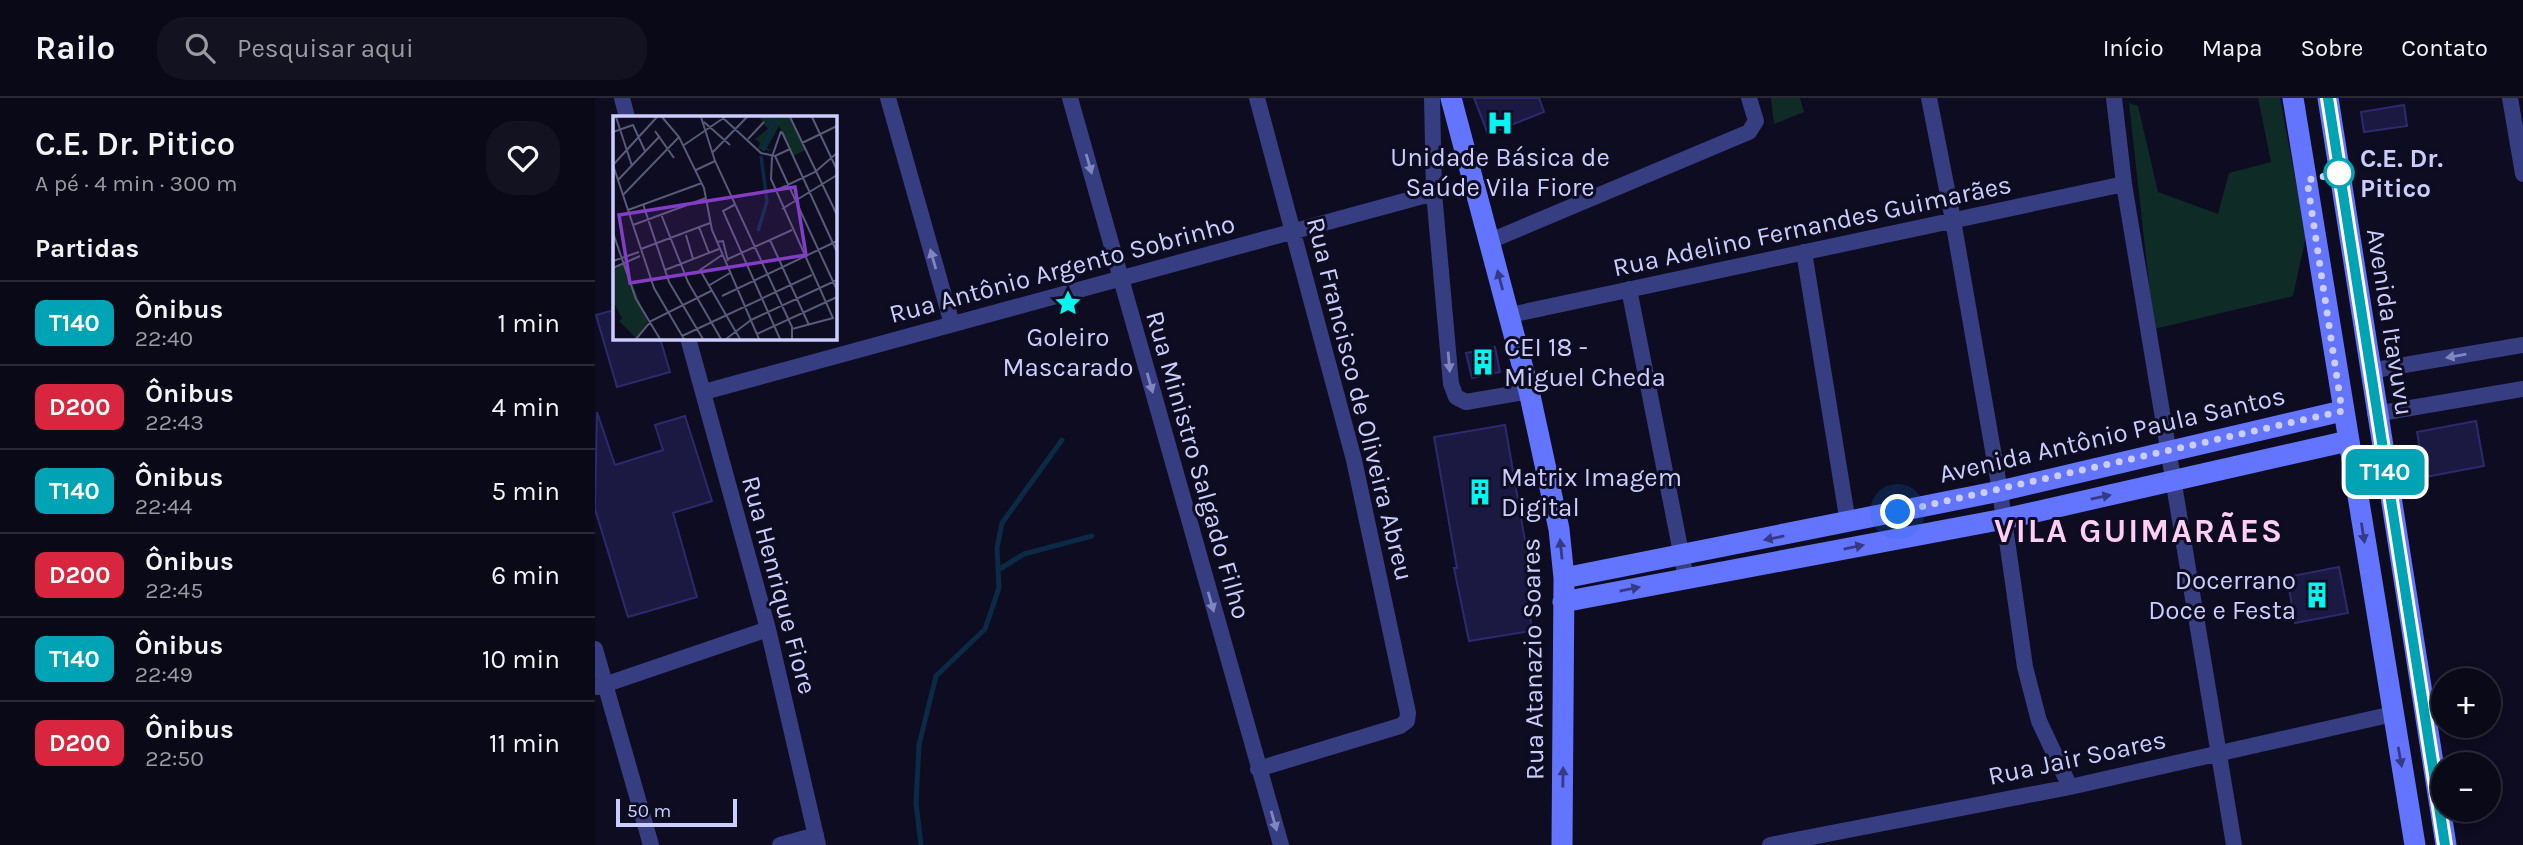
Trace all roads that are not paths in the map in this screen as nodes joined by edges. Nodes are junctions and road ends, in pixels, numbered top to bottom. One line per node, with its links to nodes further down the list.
1 (622, 98): 13 (street)
2 (888, 98): 24 (street, one-way to 2)
3 (1070, 98): 21 (street, Rua Ministro Salgado Filho, one-way to 21)
4 (1257, 98): 18 (street, Rua Francisco de Oliveira Abreu)
5 (1749, 98): 19 (street)
6 (1929, 98): 17 (street)
7 (2114, 98): 15 (street)
8 (2293, 98): 31 (main road)
9 (2328, 98): 27 (main road, Avenida Itavuvu)
10 (2510, 98): 14 (street)
11 (1452, 102): 12 (street, Rua Atanazio Soares); 19 (main road, Rua Atanazio Soares)
12 (1432, 105): 16 (street)
13 (627, 116)
14 (2523, 174)
15 (2124, 184): 17 (street, Rua Adelino Fernandes Guimarães); 34 (street)
16 (1434, 193): 18 (street, Rua Antônio Argento Sobrinho); 29 (street, one-way to 29)
17 (1954, 220): 20 (street, Rua Adelino Fernandes Guimarães); 36 (street)
18 (1294, 231): 21 (street, Rua Antônio Argento Sobrinho); 48 (street, Rua Francisco de Oliveira Abreu)
19 (1490, 241): 23 (main road, Rua Atanazio Soares, one-way to 19)
20 (1804, 252): 22 (street, Rua Adelino Fernandes Guimarães); 38 (street)
21 (1121, 278): 24 (street, Rua Antônio Argento Sobrinho); 48 (street, Rua Ministro Salgado Filho, one-way to 48)
22 (1629, 289): 23 (street, Rua Adelino Fernandes Guimarães); 39 (street)
23 (1510, 315): 29 (main road, Rua Atanazio Soares)
24 (952, 324): 30 (street, Rua Antônio Argento Sobrinho)
25 (689, 340): 30 (street, Rua Henrique Fiore)
26 (2523, 345): 27 (street, one-way to 27)
27 (2369, 371): 32 (main road, Avenida Itavuvu)
28 (2523, 389): 32 (street)
29 (1529, 391): 40 (main road, Rua Atanazio Soares, one-way to 29)
30 (704, 392): 43 (street, Rua Henrique Fiore)
31 (2342, 411): 33 (main road); 34 (main road, Avenida Antônio Paula Santos)
32 (2375, 414): 50 (main road, Avenida Itavuvu)
33 (2348, 441): 35 (main road); 46 (main road, one-way to 46)
34 (2169, 453): 35 (street); 36 (main road, Avenida Antônio Paula Santos)
35 (2174, 481): 37 (main road, one-way to 35); 47 (street)
36 (2000, 491): 37 (street); 38 (main road, Avenida Antônio Paula Santos)
37 (2004, 519): 41 (main road, one-way to 37); 49 (street)
38 (1847, 523): 39 (main road, Avenida Antônio Paula Santos, one-way to 39)
39 (1681, 556): 40 (main road, Avenida Antônio Paula Santos); 41 (street)
40 (1564, 578): 42 (main road, Rua Atanazio Soares)
41 (1686, 578): 42 (main road, one-way to 41)
42 (1563, 602): 55 (main road, Rua Atanazio Soares, one-way to 42)
43 (768, 629): 45 (street); 51 (street, Rua Henrique Fiore)
44 (595, 649): 45 (street)
45 (600, 686): 52 (street)
46 (2393, 714): 47 (street, Rua Jair Soares); 58 (main road, one-way to 58)
47 (2216, 752): 49 (street, Rua Jair Soares); 57 (street)
48 (1258, 769): 54 (street, Rua Ministro Salgado Filho, one-way to 54)
49 (2070, 787): 56 (street, Rua Jair Soares)
50 (2444, 838): 59 (street)
51 (817, 840): 53 (street)
52 (651, 845)
53 (781, 845)
54 (1281, 845)
55 (1562, 845)
56 (1770, 845)
57 (2234, 845)
58 (2415, 845)
59 (2459, 845)

